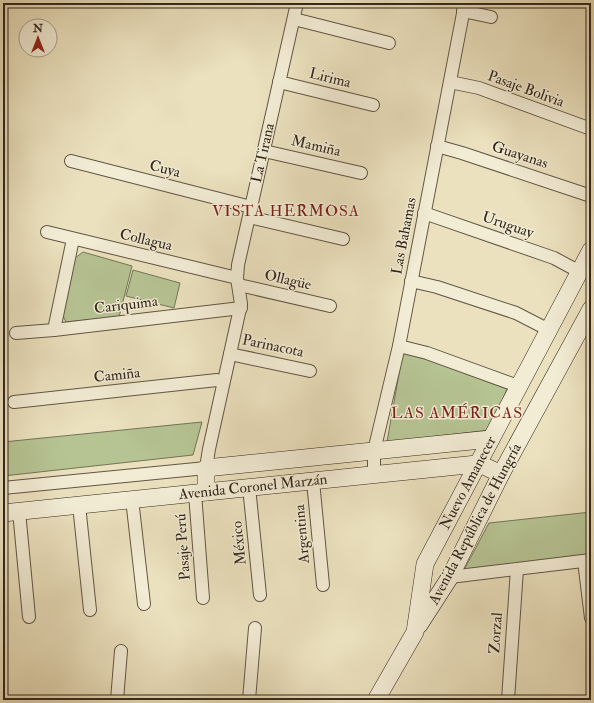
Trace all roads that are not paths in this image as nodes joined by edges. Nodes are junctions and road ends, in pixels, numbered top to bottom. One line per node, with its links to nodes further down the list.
1 (298, 3): 4 (street, La Tirana)
2 (464, 7): 3 (street); 7 (street, Las Bahamas)
3 (492, 17)
4 (294, 19): 5 (street); 6 (street, La Tirana)
5 (389, 43)
6 (279, 82): 8 (street, Lirima); 11 (street, La Tirana)
7 (450, 82): 9 (street, Pasaje Bolivia); 10 (street, Las Bahamas)
8 (373, 105)
9 (591, 130)
10 (437, 146): 14 (street, Guayanas); 16 (street, Las Bahamas)
11 (264, 151): 13 (street, Mamiña); 15 (street, La Tirana)
12 (71, 161): 15 (street, Cuya)
13 (361, 173)
14 (591, 196)
15 (250, 212): 18 (street, Cuya); 22 (street, La Tirana)
16 (424, 213): 21 (street, Uruguay); 23 (street, Las Bahamas)
17 (47, 232): 19 (street, Collagua)
18 (344, 239)
19 (73, 240): 22 (street, Collagua); 27 (street)
20 (591, 250): 21 (street, Nuevo Amanecer)
21 (580, 272): 28 (street, Nuevo Amanecer)
22 (238, 282): 24 (street, Ollagüe); 25 (street, La Tirana)
23 (411, 282): 28 (street); 30 (street, Las Bahamas)
24 (330, 306)
25 (240, 308): 27 (street, Cariquima); 31 (street, La Tirana)
26 (591, 309): 41 (street, Avenida República de Hungría)
27 (54, 330): 29 (street, Cariquima)
28 (548, 330): 34 (street, Nuevo Amanecer)
29 (16, 333)
30 (398, 346): 34 (street); 37 (street, Las Bahamas)
31 (230, 354): 32 (street, Parinacota); 33 (street, La Tirana)
32 (310, 370)
33 (223, 383): 35 (street, Camiña); 39 (street, La Tirana)
34 (518, 386): 36 (street, Nuevo Amanecer)
35 (14, 402)
36 (491, 439): 37 (street, Avenida Coronel Marzán); 38 (street, Nuevo Amanecer)
37 (374, 451): 39 (street, Avenida Coronel Marzán); 40 (street, Las Bahamas)
38 (477, 464): 40 (street, Avenida Coronel Marzán); 41 (street, Avenida Coronel Marzán); 60 (street, Nuevo Amanecer)
39 (206, 468): 44 (street, Avenida Coronel Marzán); 45 (street, La Tirana)
40 (374, 474): 42 (street, Avenida Coronel Marzán)
41 (501, 474): 51 (street, Avenida República de Hungría)
42 (313, 481): 43 (street, Avenida Coronel Marzán); 52 (street, Argentina)
43 (249, 487): 45 (street, Avenida Coronel Marzán); 53 (street, México)
44 (3, 488)
45 (201, 492): 46 (street, Avenida Coronel Marzán); 54 (street, Pasaje Perú)
46 (132, 499): 47 (street, Avenida Coronel Marzán); 55 (street)
47 (79, 505): 48 (street, Avenida Coronel Marzán); 56 (street)
48 (11, 512): 57 (street)
49 (587, 560): 50 (street); 58 (street)
50 (517, 569): 51 (street); 65 (street, Zorzal)
51 (450, 576): 60 (street, Avenida República de Hungría)
52 (322, 585)
53 (260, 596)
54 (203, 598)
55 (144, 604)
56 (90, 610)
57 (29, 617)
58 (591, 618)
59 (255, 628): 63 (street)
60 (415, 632): 64 (street, Nuevo Amanecer)
61 (121, 651): 62 (street)
62 (117, 700)
63 (249, 700)
64 (376, 700)
65 (508, 700)

